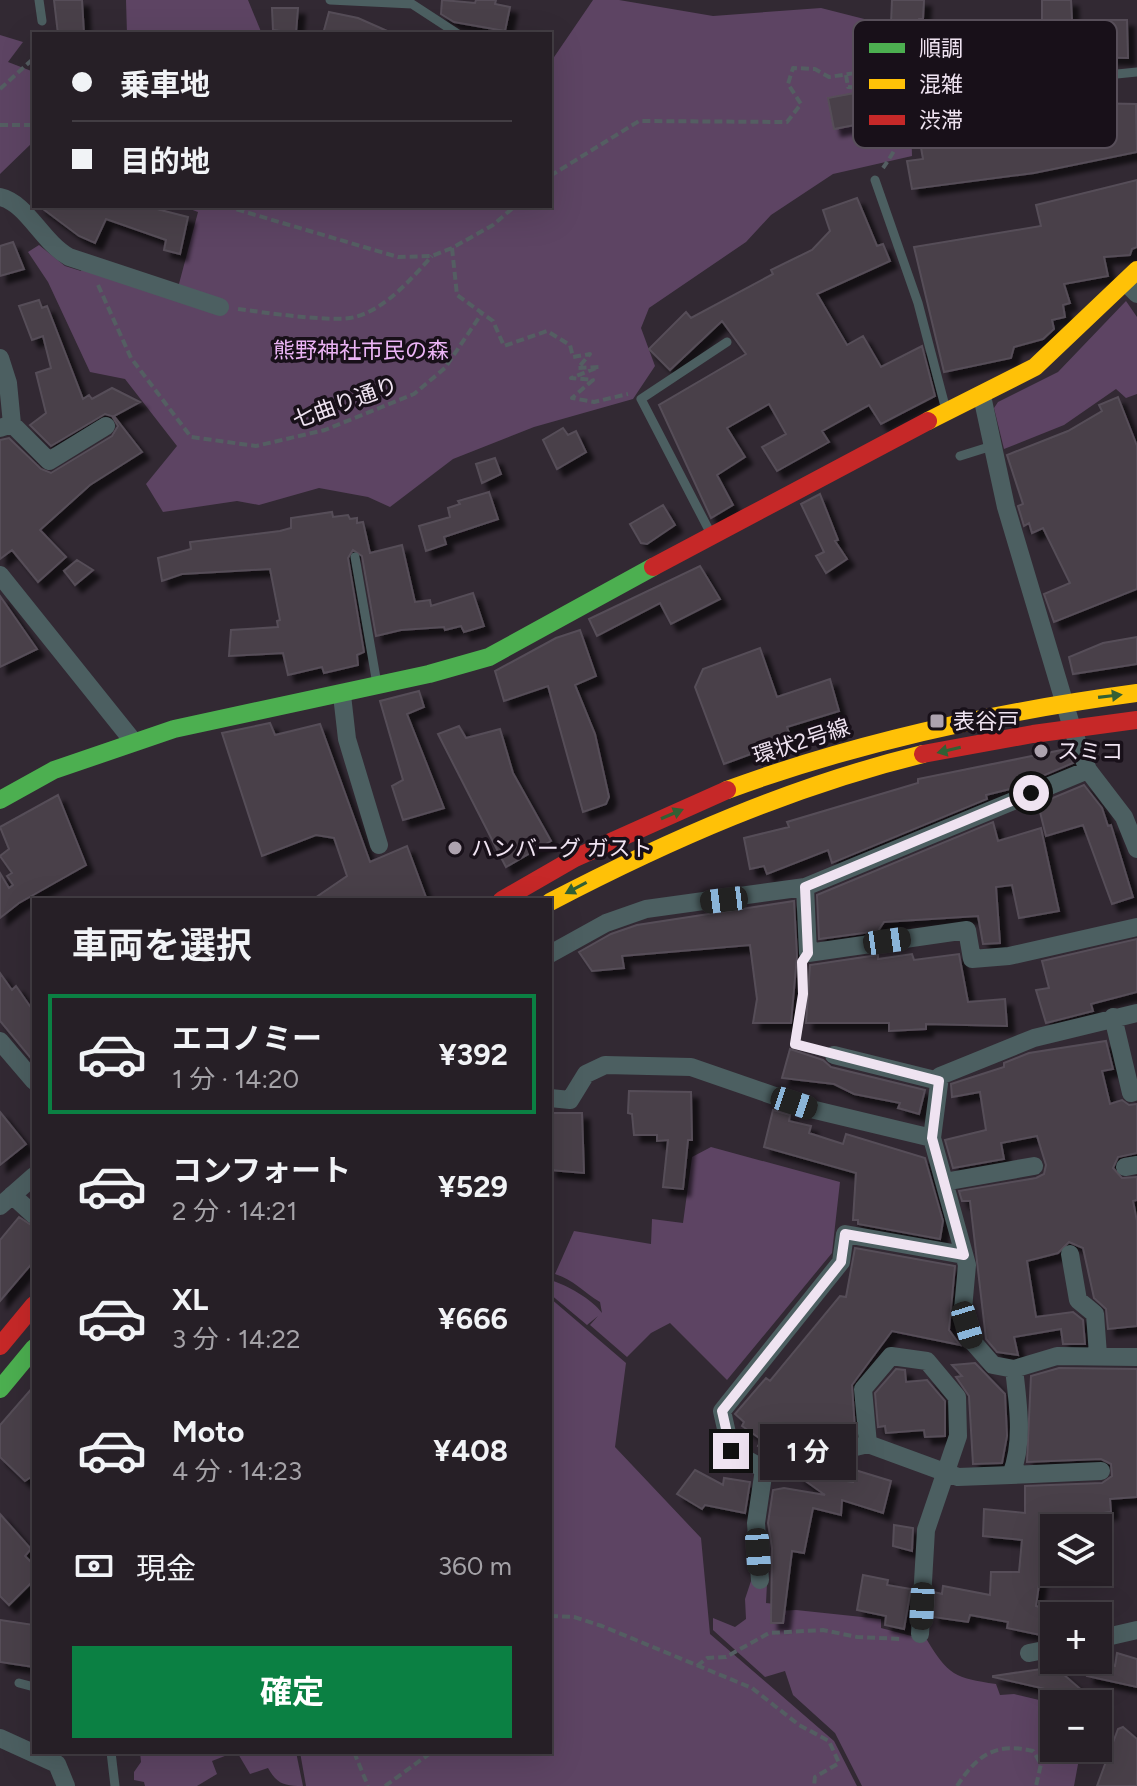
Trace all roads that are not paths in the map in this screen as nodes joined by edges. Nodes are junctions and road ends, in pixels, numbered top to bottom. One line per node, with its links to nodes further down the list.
1 (39, 0): 4 (lane)
2 (330, 0): 3 (lane)
3 (413, 2): 5 (lane)
4 (42, 21)
5 (455, 32)
6 (1137, 72): 7 (lane)
7 (1117, 74)
8 (875, 180): 15 (lane)
9 (0, 197): 11 (street)
10 (1133, 282): 14 (main road)
11 (220, 307)
12 (727, 342): 20 (lane)
13 (0, 358): 16 (street)
14 (982, 396): 15 (main road); 18 (street)
15 (947, 413): 20 (main road)
16 (6, 426): 17 (street)
17 (106, 426)
18 (992, 446): 19 (lane); 26 (street)
19 (960, 456)
20 (711, 534): 23 (main road)
21 (355, 557): 23 (lane)
22 (0, 575): 29 (street)
23 (378, 687): 25 (main road)
24 (1137, 693): 26 (main road, 環状2号線, one-way to 24)
25 (342, 695): 29 (main road); 32 (street)
26 (1064, 701): 28 (street); 35 (main road, 環状2号線, one-way to 26)
27 (1137, 720): 28 (main road)
28 (1072, 728): 30 (street); 36 (main road, one-way to 36)
29 (133, 741): 31 (main road)
30 (1088, 770): 33 (street); 34 (street)
31 (0, 800)
32 (379, 845)
33 (1137, 849)
34 (805, 887): 38 (street); 39 (street)
35 (506, 898)
36 (552, 901)
37 (1137, 927): 39 (street)
38 (552, 953)
39 (808, 953): 43 (lane)
40 (1137, 1013): 41 (street)
41 (1113, 1017): 45 (street); 46 (street)
42 (0, 1041): 44 (street)
43 (834, 1055): 45 (street)
44 (32, 1079)
45 (939, 1081): 48 (street)
46 (1137, 1091)
47 (552, 1098): 48 (street)
48 (932, 1138): 51 (street)
49 (1034, 1166): 51 (street)
50 (32, 1178): 52 (street)
51 (944, 1182): 55 (street)
52 (6, 1201): 53 (street)
53 (32, 1214)
54 (1070, 1254): 59 (street)
55 (964, 1255): 61 (street); 64 (street)
56 (32, 1307): 57 (main road)
57 (0, 1346)
58 (32, 1355): 62 (main road)
59 (1098, 1355): 60 (street); 61 (street)
60 (1137, 1357)
61 (1014, 1369): 67 (street)
62 (0, 1389)
63 (868, 1444): 64 (street); 65 (street); 65 (street)
64 (764, 1469): 68 (street)
65 (943, 1470): 67 (street); 70 (street)
66 (1101, 1471): 67 (street)
67 (1011, 1475)
68 (760, 1580)
69 (1137, 1630): 71 (street)
70 (920, 1634)
71 (1112, 1636)
72 (1040, 1651): 73 (street)
73 (1029, 1653)
74 (19, 1683): 75 (lane)
75 (32, 1686)
76 (0, 1738): 77 (street)
77 (32, 1753)
78 (35, 1754): 80 (street)
79 (111, 1754): 81 (lane)
80 (66, 1786)
81 (115, 1786)

